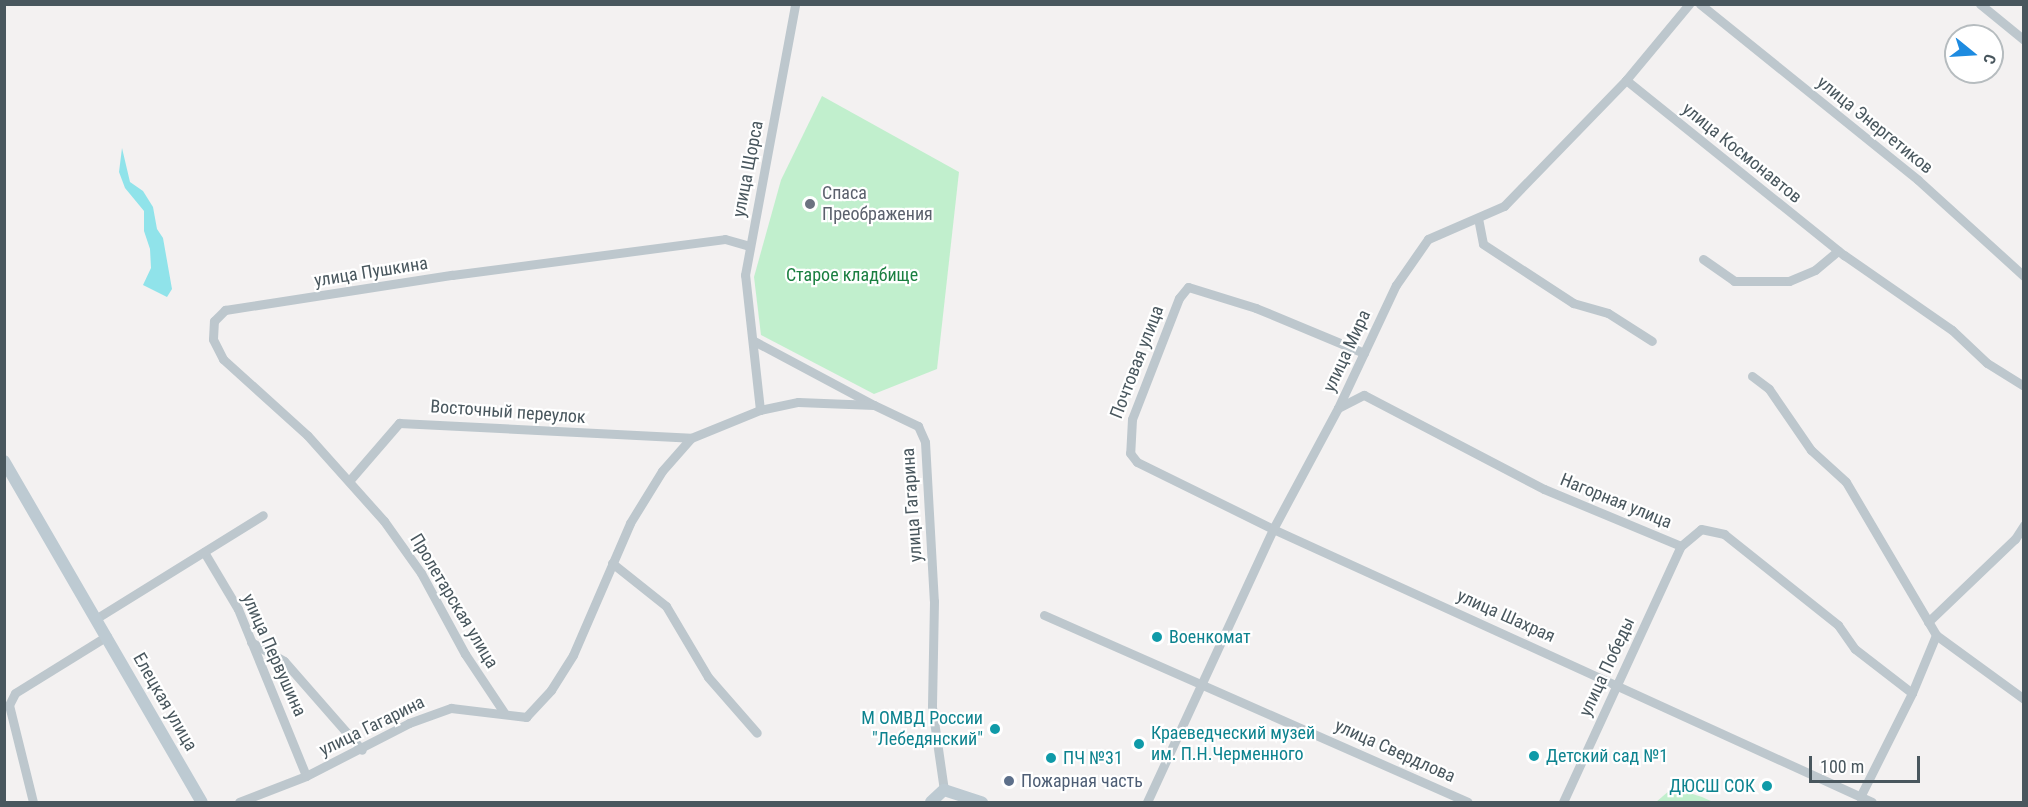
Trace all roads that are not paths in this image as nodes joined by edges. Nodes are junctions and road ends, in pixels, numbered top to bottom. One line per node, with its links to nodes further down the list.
1 (795, 4): 8 (street, улица Щорса)
2 (1689, 4): 6 (street, улица Мира)
3 (1700, 4): 11 (street, улица Энергетиков)
4 (1980, 4): 5 (street)
5 (2024, 40)
6 (1626, 80): 7 (street, улица Мира); 9 (street, улица Космонавтов)
7 (1478, 218): 13 (street); 14 (street, улица Мира)
8 (750, 246): 12 (street, улица Щорса); 23 (street, улица Пушкина)
9 (1838, 251): 10 (street); 16 (street, улица Космонавтов)
10 (1703, 259)
11 (2024, 276)
12 (754, 341): 17 (street); 19 (street, улица Щорса)
13 (1652, 341)
14 (1364, 353): 18 (street, улица Мира); 21 (street, Почтовая улица)
15 (1752, 376): 32 (street)
16 (2024, 386)
17 (874, 405): 19 (street, улица Гагарина); 44 (street, улица Гагарина)
18 (1338, 408): 26 (street, улица Мира); 27 (street, Нагорная улица)
19 (760, 410): 20 (street, улица Гагарина)
20 (691, 438): 23 (street, Восточный переулок); 29 (street, улица Гагарина)
21 (1130, 453): 26 (street, улица Шахрая)
22 (4, 461): 31 (main road, Елецкая улица)
23 (349, 481): 40 (street, Пролетарская улица)
24 (263, 515): 28 (street)
25 (2024, 525): 32 (street)
26 (1273, 529): 36 (street, улица Мира); 37 (street, улица Шахрая)
27 (1681, 546): 37 (street, улица Победы); 38 (street, Нагорная улица)
28 (204, 552): 31 (street); 35 (street, улица Первушина)
29 (612, 563): 40 (street, улица Гагарина); 41 (street)
30 (1044, 615): 36 (street, улица Свердлова)
31 (97, 618): 34 (main road, Елецкая улица)
32 (1928, 622): 33 (street)
33 (1936, 635): 38 (street); 39 (street)
34 (107, 636): 46 (street); 47 (main road, Елецкая улица)
35 (250, 642): 42 (street); 43 (street, улица Первушина)
36 (1200, 681): 51 (street, улица Мира); 52 (street, улица Свердлова)
37 (1615, 688): 45 (street, улица Шахрая); 53 (street, улица Победы)
38 (1912, 693): 45 (street)
39 (2024, 699)
40 (505, 714): 42 (street, улица Гагарина)
41 (757, 734)
42 (362, 750): 43 (street, улица Гагарина)
43 (306, 776): 48 (street, улица Гагарина)
44 (944, 790): 49 (main road); 50 (main road)
45 (1860, 797): 54 (street, улица Шахрая)
46 (33, 802)
47 (202, 802)
48 (239, 802)
49 (931, 802)
50 (982, 802)
51 (1147, 802)
52 (1468, 802)
53 (1563, 802)
54 (1872, 802)

